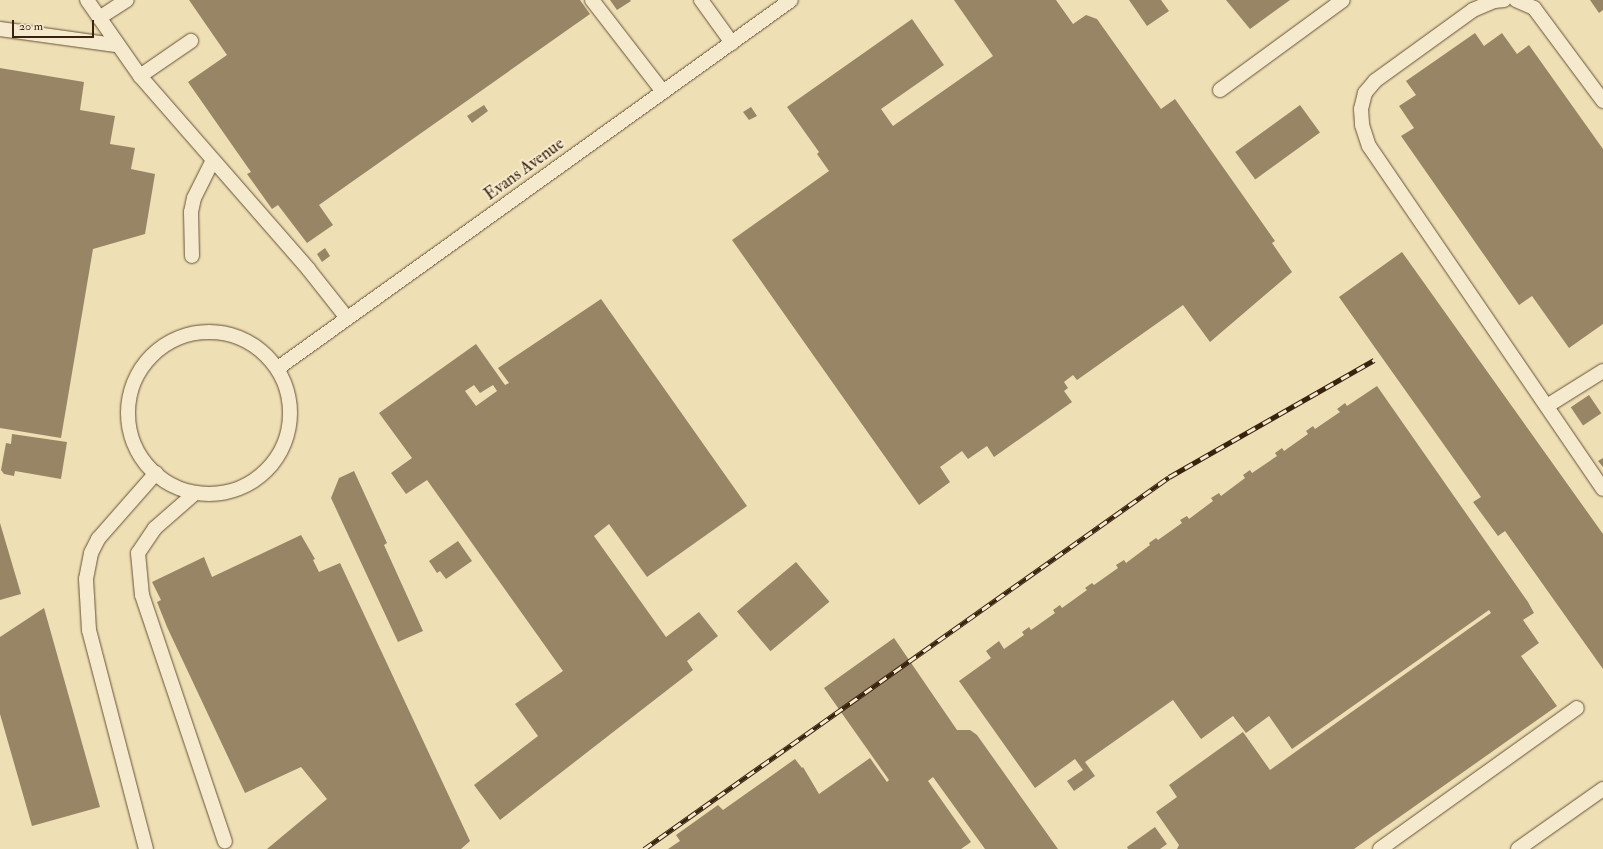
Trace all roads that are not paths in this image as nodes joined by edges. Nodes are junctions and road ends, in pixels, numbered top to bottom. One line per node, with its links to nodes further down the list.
1 (87, 0): 9 (lane)
2 (127, 0): 9 (lane)
3 (592, 0): 16 (lane)
4 (701, 0): 12 (lane)
5 (791, 0): 12 (lane, Evans Avenue)
6 (1343, 0): 15 (lane)
7 (1504, 0): 23 (lane)
8 (1516, 0): 17 (lane)
9 (99, 18): 13 (lane)
10 (0, 29): 13 (lane)
11 (191, 41): 14 (lane)
12 (732, 43): 16 (lane, Evans Avenue)
13 (116, 45): 14 (lane)
14 (140, 76): 18 (lane)
15 (1220, 90)
16 (663, 92): 20 (lane, Evans Avenue)
17 (1603, 101)
18 (213, 160): 19 (lane); 20 (lane)
19 (192, 256)
20 (347, 318): 21 (lane, Evans Avenue)
21 (278, 368): 24 (lane); 26 (lane)
22 (1603, 371): 23 (lane)
23 (1548, 406): 25 (lane)
24 (156, 473): 26 (lane); 31 (lane)
25 (1603, 489)
26 (194, 494): 29 (lane)
27 (1577, 708): 32 (lane)
28 (1603, 789): 30 (lane)
29 (225, 841)
30 (1527, 847)
31 (146, 849)
32 (1380, 849)

